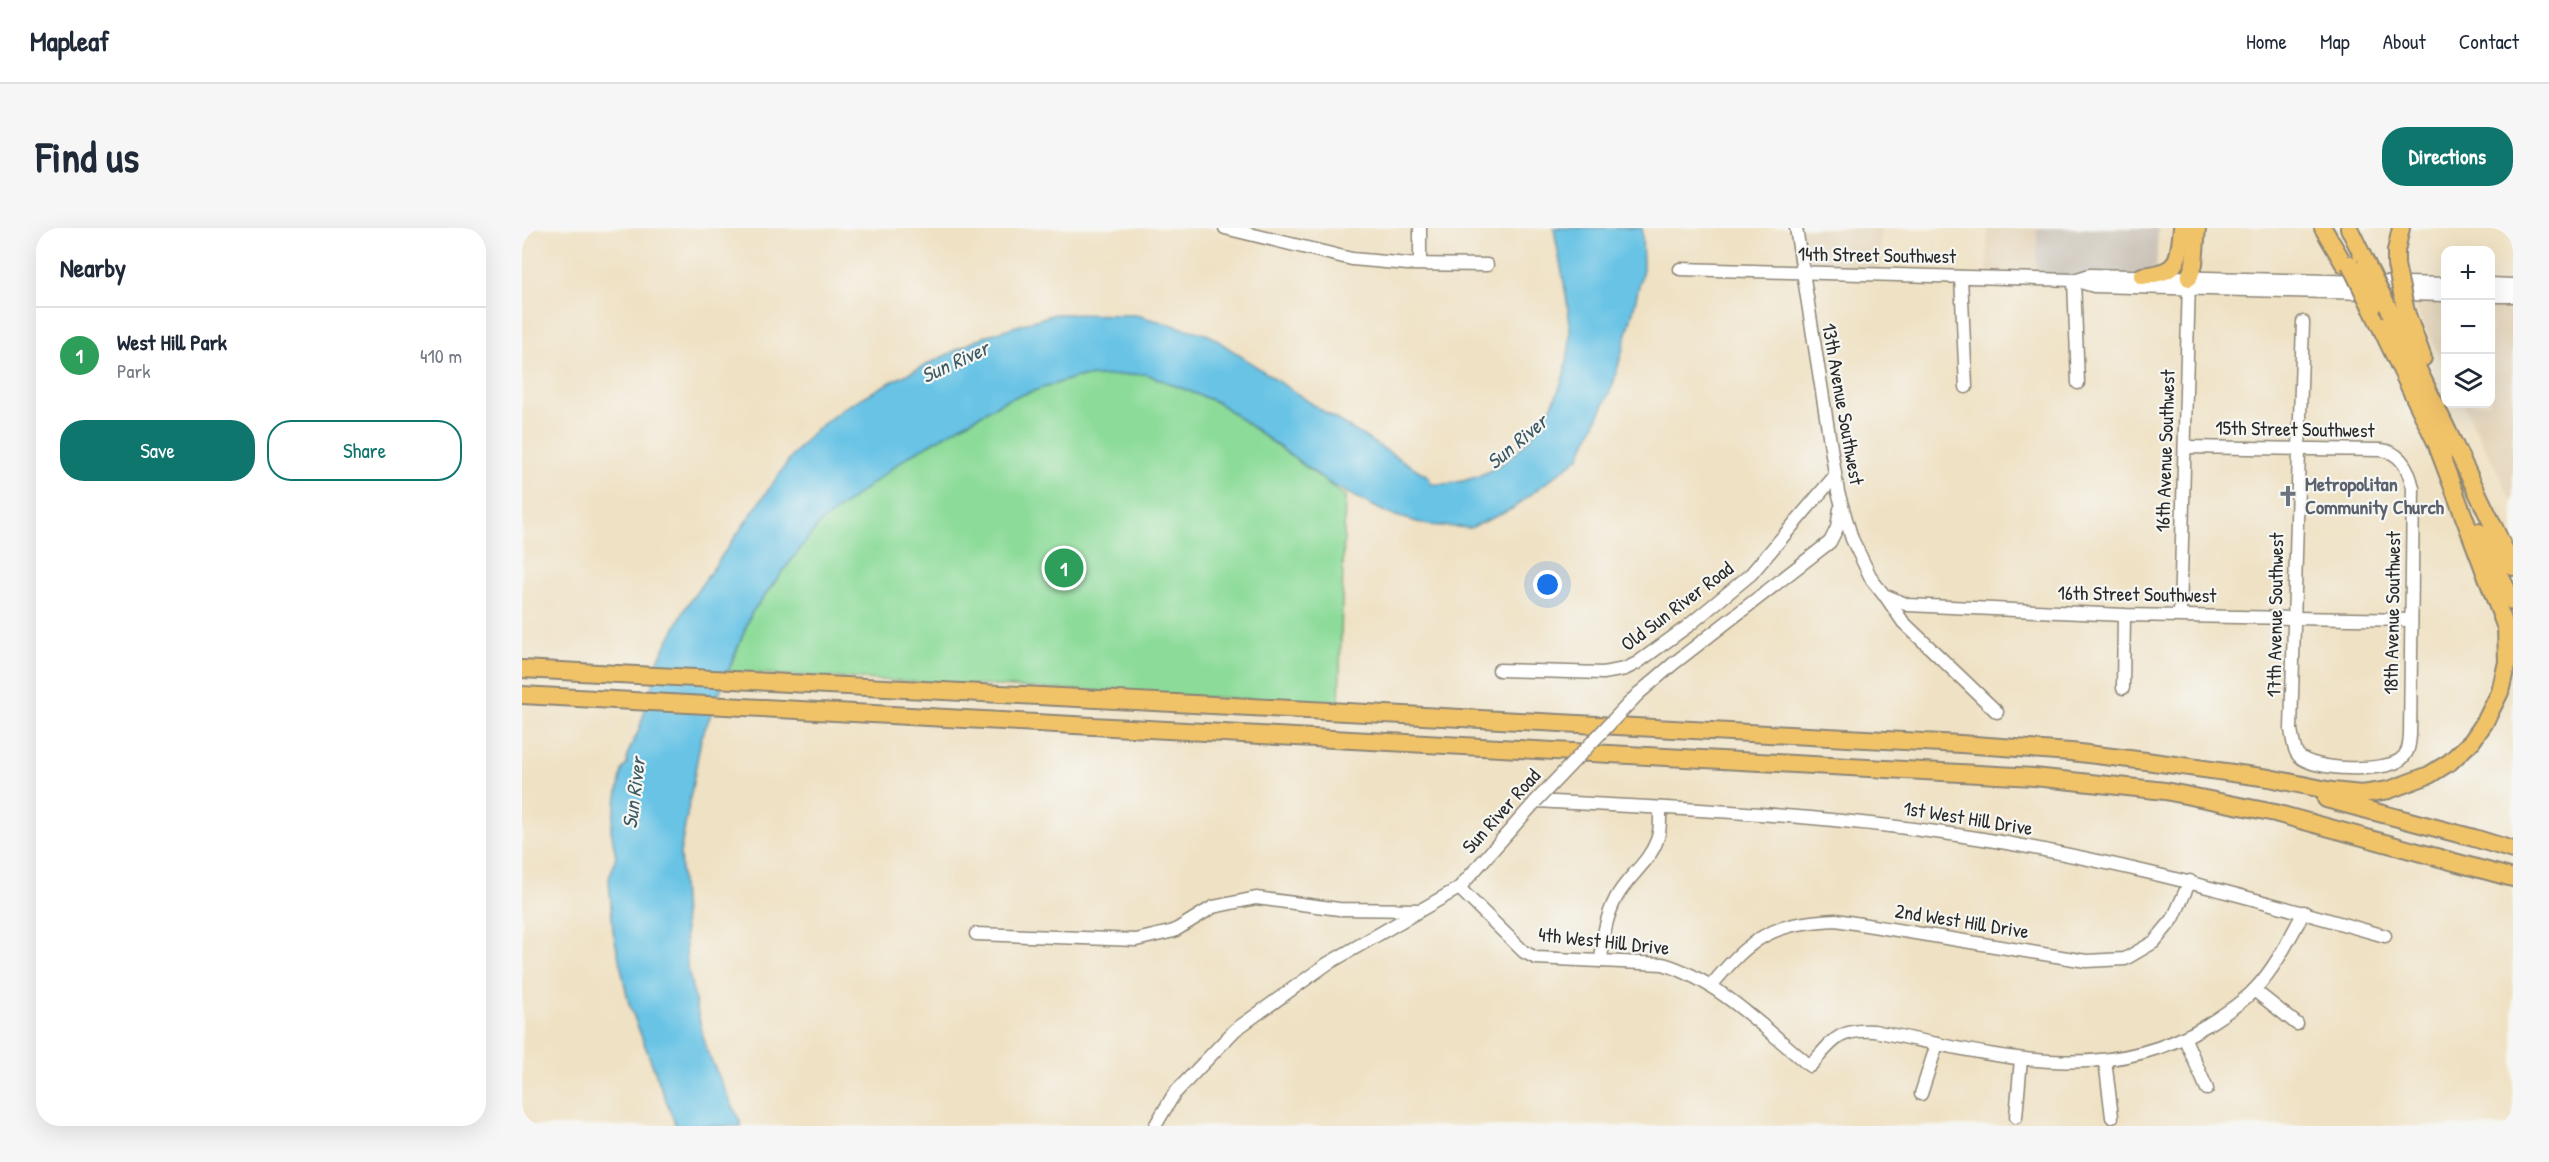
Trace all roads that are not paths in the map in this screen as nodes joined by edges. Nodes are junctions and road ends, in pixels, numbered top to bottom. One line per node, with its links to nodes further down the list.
1 (1225, 228): 10 (street)
2 (1420, 228): 10 (street)
3 (1796, 228): 14 (street, 13th Avenue Southwest)
4 (2185, 228): 15 (highway); 18 (highway)
5 (2197, 228): 18 (highway)
6 (2323, 228): 11 (highway)
7 (2332, 228): 11 (highway)
8 (2349, 228): 11 (highway)
9 (2401, 228): 25 (highway, bridge)
10 (1420, 263): 12 (street)
11 (2353, 264): 25 (highway, bridge); 30 (highway, bridge)
12 (1487, 265)
13 (1680, 269): 14 (street, 14th Street Southwest)
14 (1802, 274): 16 (street, 14th Street Southwest); 33 (street, 13th Avenue Southwest)
15 (2142, 276): 17 (street, 14th Street Southwest); 18 (street, 14th Street Southwest)
16 (1962, 277): 17 (street, 14th Street Southwest); 28 (street)
17 (2074, 280): 18 (street, 14th Street Southwest); 27 (street)
18 (2189, 283): 19 (street, 14th Street Southwest); 22 (street, 14th Street Southwest); 29 (street, 16th Avenue Southwest)
19 (2441, 284)
20 (2495, 284): 21 (street)
21 (2513, 285)
22 (2441, 295)
23 (2495, 296): 24 (street)
24 (2513, 296)
25 (2398, 312): 35 (highway)
26 (2303, 322): 31 (street, 17th Avenue Southwest)
27 (2078, 383)
28 (1966, 387)
29 (2185, 447): 31 (street, 15th Street Southwest); 39 (street, 16th Avenue Southwest)
30 (2438, 448): 37 (highway); 48 (highway)
31 (2299, 449): 32 (street, 15th Street Southwest); 40 (street, 17th Avenue Southwest)
32 (2401, 459): 41 (street, 18th Avenue Southwest)
33 (1834, 477): 34 (street, 13th Avenue Southwest); 43 (street, Old Sun River Road)
34 (1838, 492): 36 (street, 13th Avenue Southwest); 49 (street, Sun River Road, bridge)
35 (2513, 567)
36 (1884, 595): 38 (street, 16th Street Southwest); 46 (street)
37 (2513, 602)
38 (2124, 615): 39 (street, 16th Street Southwest); 44 (street)
39 (2180, 615): 40 (street, 16th Street Southwest)
40 (2294, 617): 41 (street, 16th Street Southwest); 47 (street, 17th Avenue Southwest)
41 (2410, 620): 47 (street, 18th Avenue Southwest)
42 (522, 669): 48 (highway)
43 (1499, 670)
44 (2123, 688)
45 (522, 695): 52 (highway)
46 (1997, 712)
47 (2410, 735)
48 (2146, 761): 51 (highway)
49 (1536, 801): 50 (street, 1st West Hill Drive); 54 (street, Sun River Road)
50 (1660, 808): 53 (street, 1st West Hill Drive); 59 (street)
51 (2513, 850)
52 (2513, 878)
53 (2190, 881): 56 (street, 1st West Hill Drive); 60 (street, 2nd West Hill Drive)
54 (1459, 888): 55 (street, Sun River Road); 59 (street, 4th West Hill Drive)
55 (1421, 910): 57 (street); 71 (street, Sun River Road)
56 (2304, 912): 58 (street, 1st West Hill Drive); 61 (street)
57 (976, 934)
58 (2385, 936)
59 (1601, 961): 60 (street, 4th West Hill Drive)
60 (1712, 986): 64 (street, 4th West Hill Drive)
61 (2254, 990): 62 (street); 63 (street)
62 (2297, 1024)
63 (2185, 1039): 66 (street); 67 (street)
64 (1937, 1044): 65 (street); 68 (street)
65 (2021, 1059): 66 (street); 70 (street)
66 (2105, 1060): 69 (street)
67 (2208, 1089)
68 (1921, 1094)
69 (2112, 1117)
70 (2016, 1118)
71 (1155, 1126)

